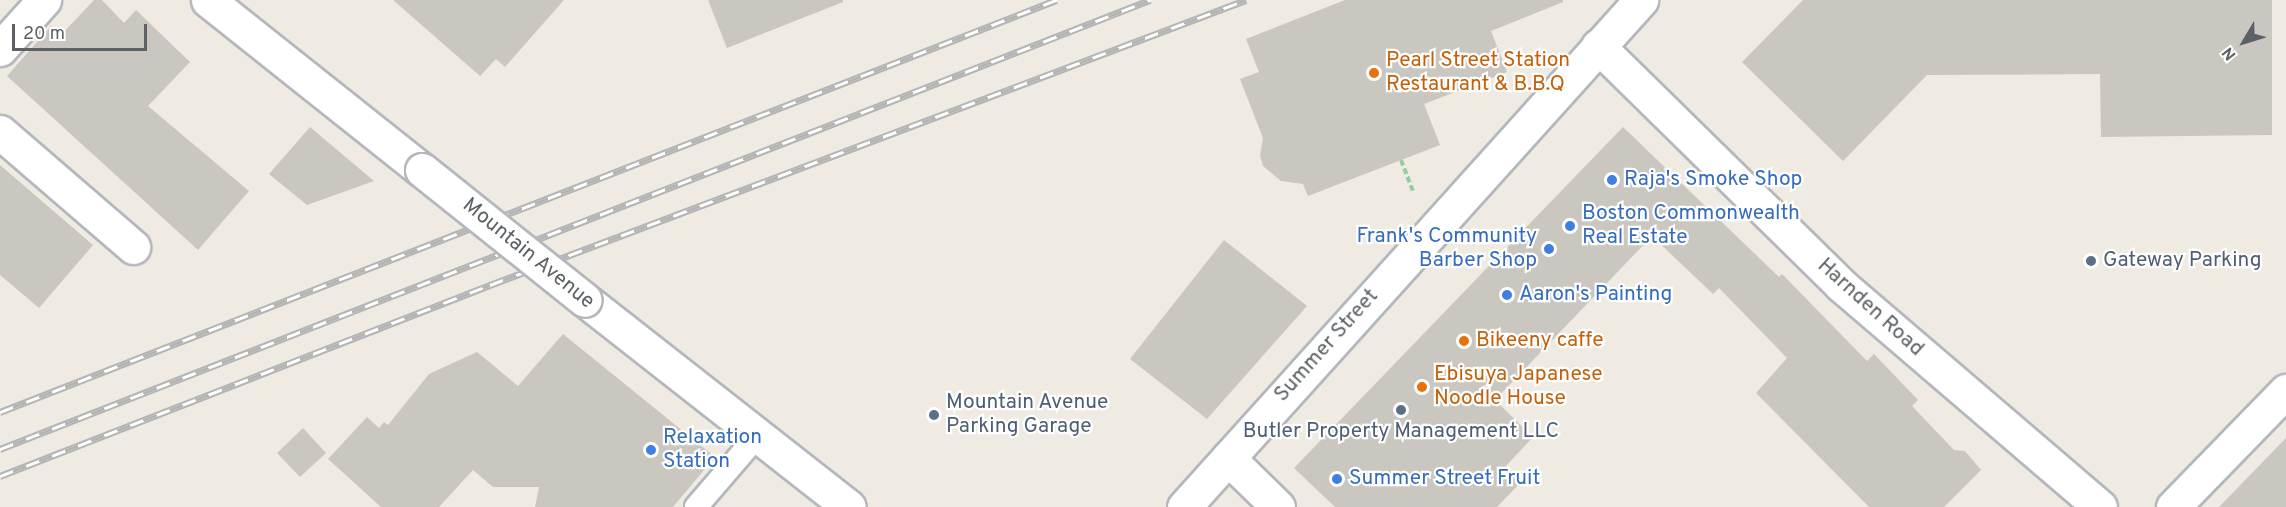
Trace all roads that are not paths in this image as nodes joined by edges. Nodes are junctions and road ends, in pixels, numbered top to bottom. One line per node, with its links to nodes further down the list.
1 (44, 0): 5 (street)
2 (208, 0): 9 (street, Mountain Avenue, bridge)
3 (1641, 0): 4 (street, Summer Street)
4 (1598, 46): 10 (street, Summer Street); 15 (street, Harnden Road)
5 (0, 49)
6 (0, 132): 7 (street)
7 (133, 247)
8 (2286, 391): 16 (street)
9 (757, 436): 11 (lane); 12 (street, Mountain Avenue)
10 (1228, 458): 13 (street, Summer Street); 14 (street)
11 (696, 507)
12 (849, 507)
13 (1184, 507)
14 (1278, 507)
15 (2100, 507)
16 (2173, 507)

